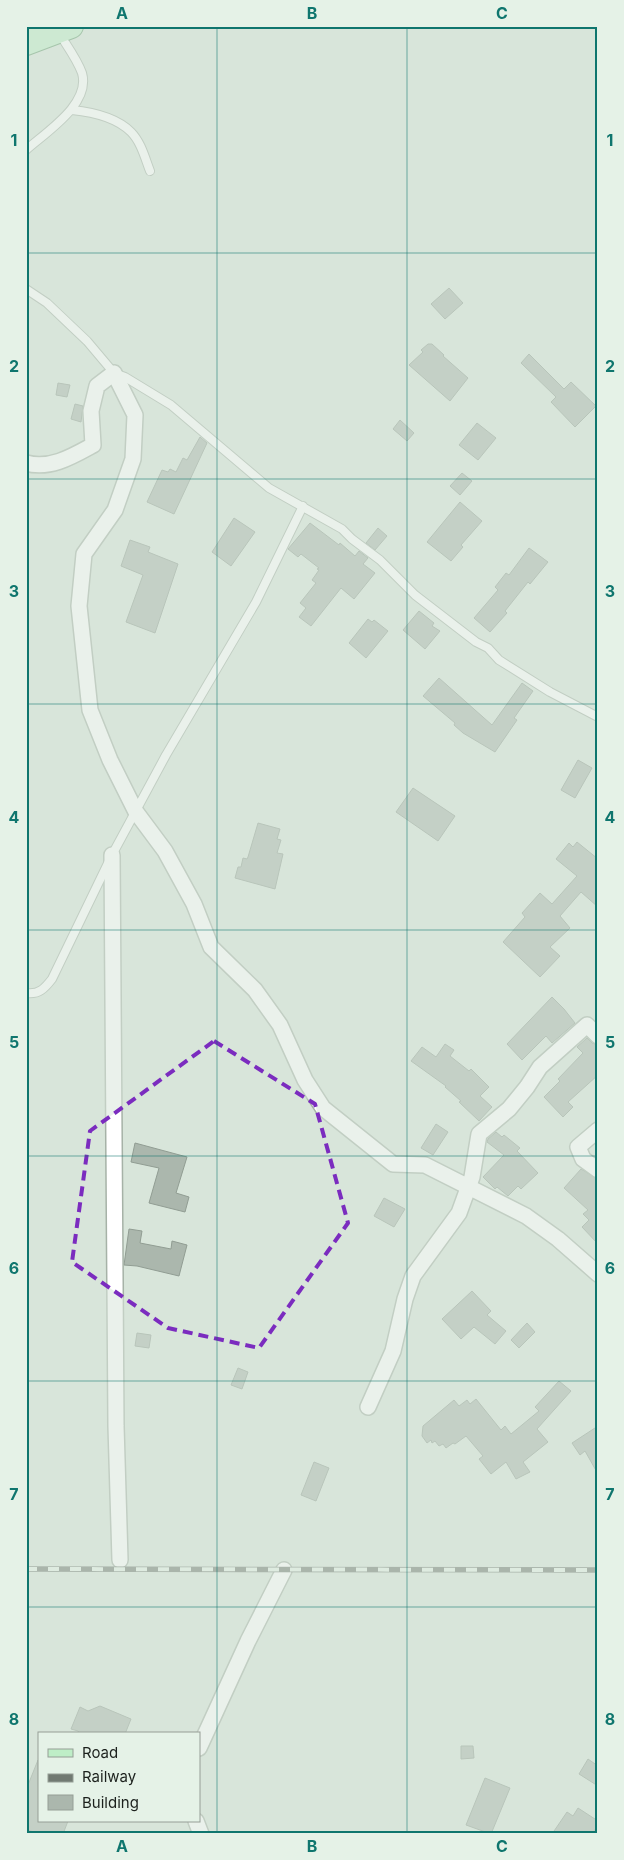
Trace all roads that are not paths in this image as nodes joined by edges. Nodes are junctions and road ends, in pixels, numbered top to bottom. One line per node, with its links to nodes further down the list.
1 (64, 29): 2 (main road); 3 (lane)
2 (26, 43)
3 (72, 110): 4 (lane); 5 (lane)
4 (26, 150)
5 (150, 171)
6 (26, 289): 7 (lane)
7 (114, 373): 8 (street); 9 (lane); 11 (street)
8 (26, 464)
9 (303, 506): 10 (lane); 11 (lane)
10 (598, 717)
11 (136, 812): 12 (lane); 17 (street)
12 (112, 855): 13 (lane); 20 (street)
13 (26, 993)
14 (598, 1036): 17 (street)
15 (598, 1130): 16 (street)
16 (598, 1170)
17 (468, 1187): 18 (street); 19 (street)
18 (598, 1274)
19 (368, 1407)
20 (120, 1560)
21 (284, 1570): 22 (street)
22 (200, 1746)
23 (196, 1822): 24 (street)
24 (201, 1834)

